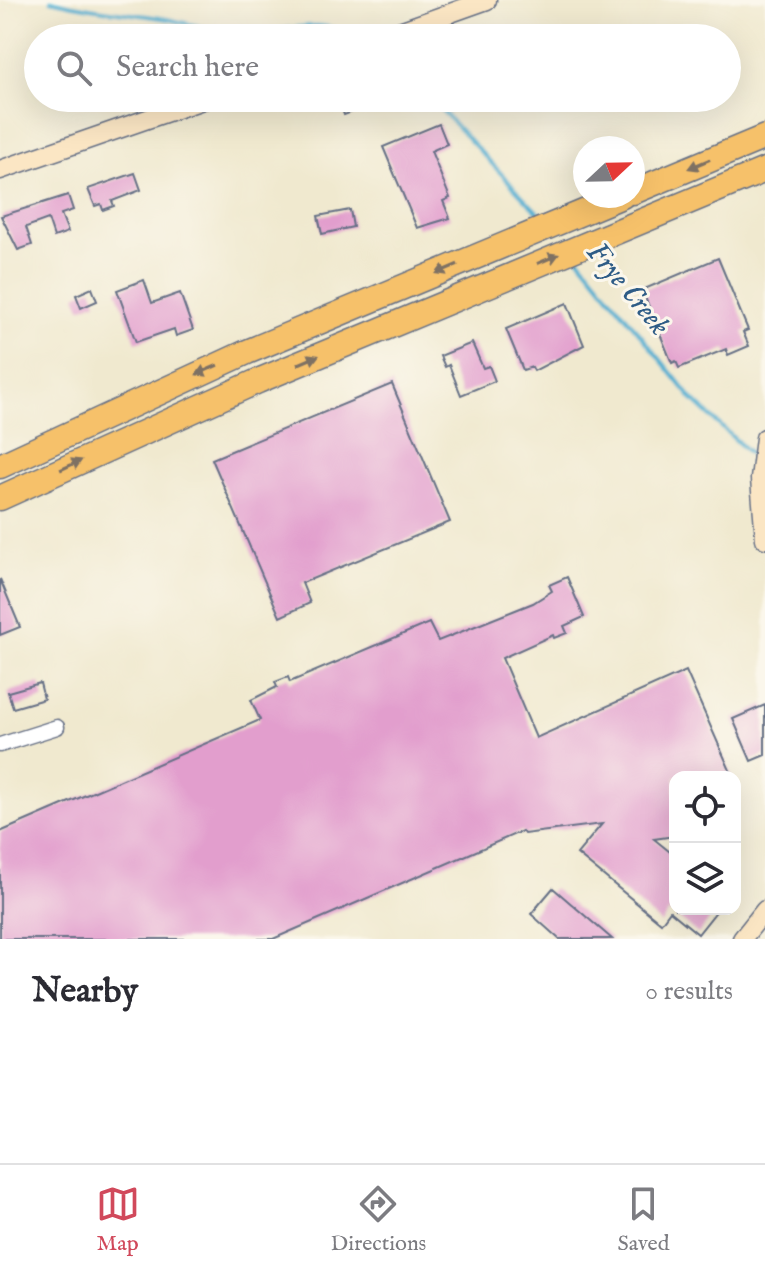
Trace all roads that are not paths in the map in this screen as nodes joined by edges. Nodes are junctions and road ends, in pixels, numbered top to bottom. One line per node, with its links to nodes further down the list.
1 (487, 0): 2 (street)
2 (419, 24)
3 (168, 112): 5 (street)
4 (765, 137): 7 (highway, one-way to 7)
5 (0, 170)
6 (765, 170): 11 (highway, one-way to 6)
7 (645, 187)
8 (593, 208): 10 (highway, one-way to 10)
9 (764, 443): 12 (street)
10 (0, 466)
11 (0, 498)
12 (765, 539)
13 (57, 727): 14 (street)
14 (0, 745)
15 (765, 910): 16 (street)
16 (742, 939)

